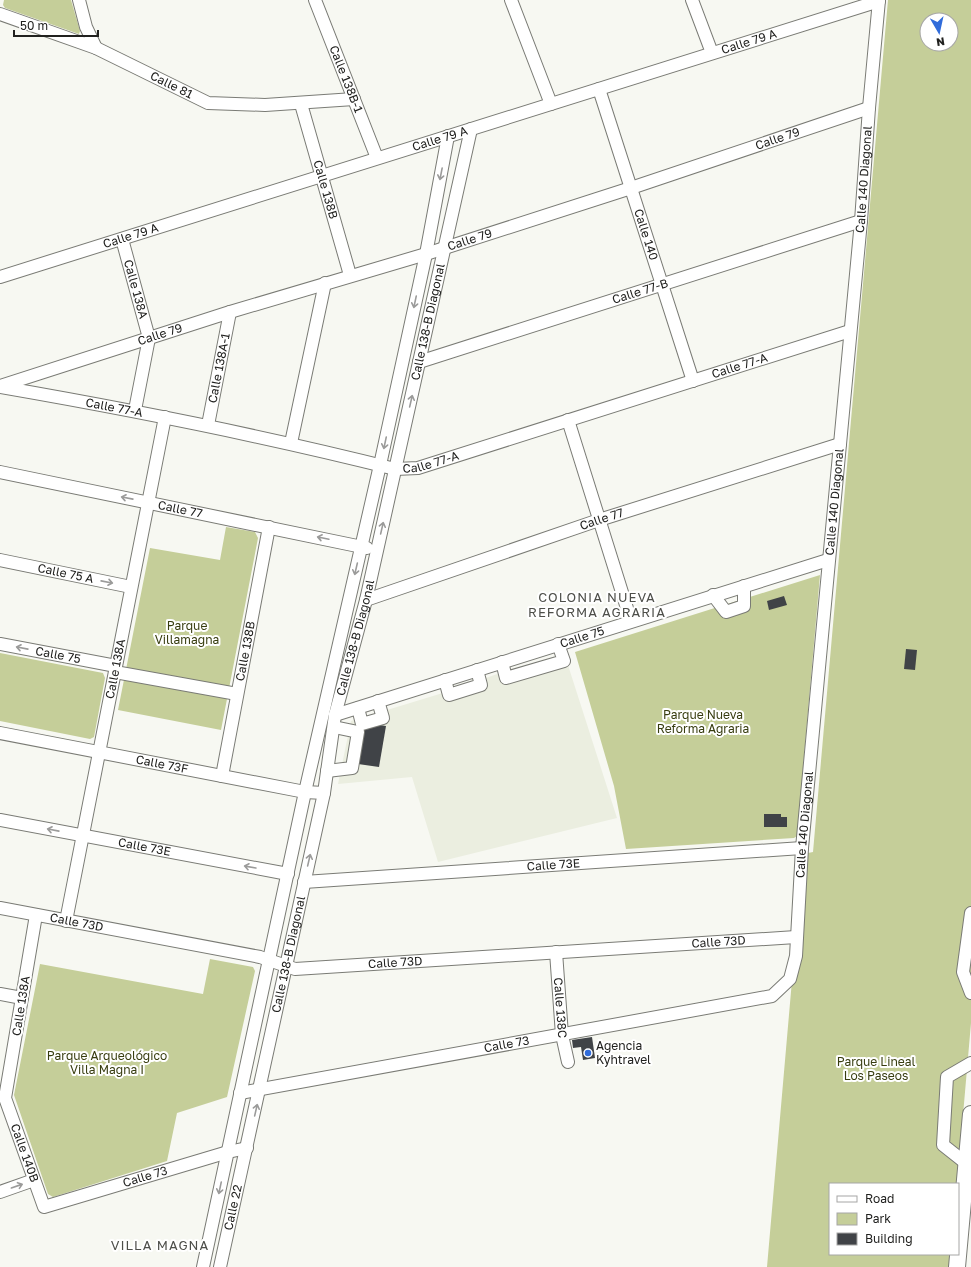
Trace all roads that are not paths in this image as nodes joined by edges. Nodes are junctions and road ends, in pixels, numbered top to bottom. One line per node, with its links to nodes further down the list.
1 (79, 0): 7 (street)
2 (315, 0): 10 (street, Calle 138B-1)
3 (510, 0): 12 (street)
4 (692, 0): 8 (street)
5 (879, 0): 8 (street, Calle 79 A); 13 (street, Calle 140 Diagonal)
6 (0, 14): 7 (street, Calle 81)
7 (96, 48): 11 (street, Calle 81)
8 (712, 53): 9 (street, Calle 79 A)
9 (599, 88): 12 (street, Calle 79 A); 18 (street, Calle 140)
10 (354, 99): 11 (street, Calle 81); 16 (street, Calle 138B-1)
11 (301, 104): 17 (street, Calle 138B)
12 (551, 104): 14 (street, Calle 79 A)
13 (869, 108): 18 (street, Calle 79); 19 (street, Calle 140 Diagonal)
14 (471, 129): 15 (street, Calle 79 A); 21 (street, Calle 138-B Diagonal)
15 (448, 136): 16 (street, Calle 79 A); 22 (street, Calle 138-B Diagonal, one-way to 22)
16 (377, 158): 17 (street, Calle 79 A)
17 (322, 176): 20 (street, Calle 79 A); 23 (street, Calle 138B)
18 (631, 188): 21 (street, Calle 79); 26 (street, Calle 140)
19 (861, 221): 26 (street, Calle 77-B); 28 (street, Calle 140 Diagonal)
20 (122, 239): 24 (street, Calle 79 A); 29 (street, Calle 138A)
21 (446, 247): 22 (street, Calle 79); 30 (street, Calle 138-B Diagonal)
22 (426, 254): 23 (street, Calle 79); 39 (street, Calle 138-B Diagonal, one-way to 39)
23 (350, 275): 25 (street, Calle 79)
24 (0, 277)
25 (325, 283): 27 (street, Calle 79); 37 (street)
26 (662, 285): 30 (street, Calle 77-B); 31 (street, Calle 140)
27 (230, 312): 29 (street, Calle 79); 36 (street, Calle 138A-1)
28 (850, 331): 31 (street, Calle 77-A); 38 (street, Calle 140 Diagonal)
29 (149, 338): 32 (street, Calle 79); 33 (street, Calle 138A)
30 (419, 362): 40 (street, Calle 138-B Diagonal, one-way to 30)
31 (693, 380): 35 (street, Calle 77-A)
32 (0, 387): 33 (street, Calle 77-A)
33 (135, 410): 34 (street, Calle 77-A)
34 (165, 417): 36 (street, Calle 77-A); 42 (street, Calle 138A)
35 (568, 420): 40 (street, Calle 77-A); 43 (street)
36 (208, 425): 37 (street, Calle 77-A)
37 (291, 443): 39 (street, Calle 77-A)
38 (840, 444): 43 (street, Calle 77); 48 (street, Calle 140 Diagonal)
39 (380, 465): 40 (street, Calle 77-A); 45 (street, Calle 138-B Diagonal)
40 (395, 469): 46 (street, Calle 138-B Diagonal, one-way to 40)
41 (0, 472): 42 (street, Calle 77, one-way to 41)
42 (148, 502): 44 (street, Calle 77); 50 (street, Calle 138A)
43 (599, 520): 52 (street, Calle 77); 53 (street)
44 (269, 527): 45 (street, Calle 77, one-way to 44); 58 (street, Calle 138B)
45 (361, 546): 46 (street, Calle 77); 67 (street, Calle 138-B Diagonal, one-way to 67)
46 (377, 550): 52 (street, Calle 138-B Diagonal)
47 (0, 560): 50 (street, Calle 75 A, one-way to 50)
48 (828, 560): 49 (street, Calle 75); 71 (street, Calle 140 Diagonal)
49 (744, 586): 51 (street, Calle 75); 51 (street)
50 (131, 587): 57 (street, Calle 138A)
51 (713, 595): 53 (street, Calle 75)
52 (366, 600): 61 (street, Calle 138-B Diagonal)
53 (631, 620): 55 (street, Calle 75)
54 (0, 644): 57 (street, Calle 75, one-way to 54)
55 (558, 644): 56 (street, Calle 75); 56 (street)
56 (502, 662): 59 (street, Calle 75)
57 (115, 668): 58 (street, Calle 75); 64 (street, Calle 138A)
58 (237, 694): 66 (street, Calle 138B)
59 (378, 701): 60 (street, Calle 75); 60 (street)
60 (358, 708): 61 (street, Calle 75)
61 (336, 715): 62 (street, Calle 138-B Diagonal)
62 (334, 727): 65 (street, Calle 138-B Diagonal); 65 (street)
63 (0, 733): 64 (street, Calle 73F)
64 (99, 752): 66 (street, Calle 73F); 70 (street, Calle 138A)
65 (327, 771): 68 (street, Calle 138-B Diagonal)
66 (222, 776): 67 (street, Calle 73F)
67 (305, 792): 68 (street, Calle 73F); 72 (street, Calle 138-B Diagonal)
68 (324, 792): 73 (street, Calle 138-B Diagonal, one-way to 68)
69 (0, 820): 70 (street, Calle 73E, one-way to 69)
70 (82, 836): 72 (street, Calle 73E, one-way to 70); 77 (street, Calle 138A)
71 (802, 848): 73 (street, Calle 73E); 78 (street, Calle 140 Diagonal)
72 (288, 874): 80 (street, Calle 138-B Diagonal)
73 (304, 882): 81 (street, Calle 138-B Diagonal)
74 (0, 908): 76 (street, Calle 73D)
75 (971, 913): 82 (street)
76 (36, 915): 77 (street, Calle 73D); 85 (street, Calle 138A)
77 (66, 921): 80 (street, Calle 73D)
78 (796, 937): 79 (street, Calle 73D); 84 (street, Calle 140 Diagonal)
79 (556, 952): 81 (street, Calle 73D); 86 (street, Calle 138C)
80 (268, 960): 81 (street, Calle 73D); 91 (street, Calle 138-B Diagonal)
81 (285, 965): 90 (street, Calle 138-B Diagonal)
82 (971, 993)
83 (0, 994): 85 (street)
84 (772, 996): 86 (street, Calle 73)
85 (22, 998): 89 (street, Calle 138A)
86 (562, 1035): 87 (street, Calle 138C); 90 (street, Calle 73)
87 (568, 1062)
88 (971, 1063): 96 (street)
89 (4, 1080): 92 (street, Calle 138A)
90 (261, 1090): 91 (street, Calle 73); 94 (street, Calle 138-B Diagonal, one-way to 90)
91 (240, 1094): 95 (street, Calle 138-B Diagonal)
92 (3, 1099): 97 (street, Calle 140B)
93 (971, 1114): 96 (main road)
94 (247, 1148): 95 (street, Calle 73); 103 (street, Calle 22)
95 (228, 1152): 99 (street, Calle 73); 102 (street, Calle 22, one-way to 102)
96 (966, 1164): 100 (main road)
97 (34, 1180): 98 (street, one-way to 97); 99 (street, Calle 140B)
98 (0, 1192)
99 (44, 1207)
100 (959, 1244)
101 (958, 1255): 104 (main road)
102 (203, 1267)
103 (220, 1267)
104 (957, 1267)

